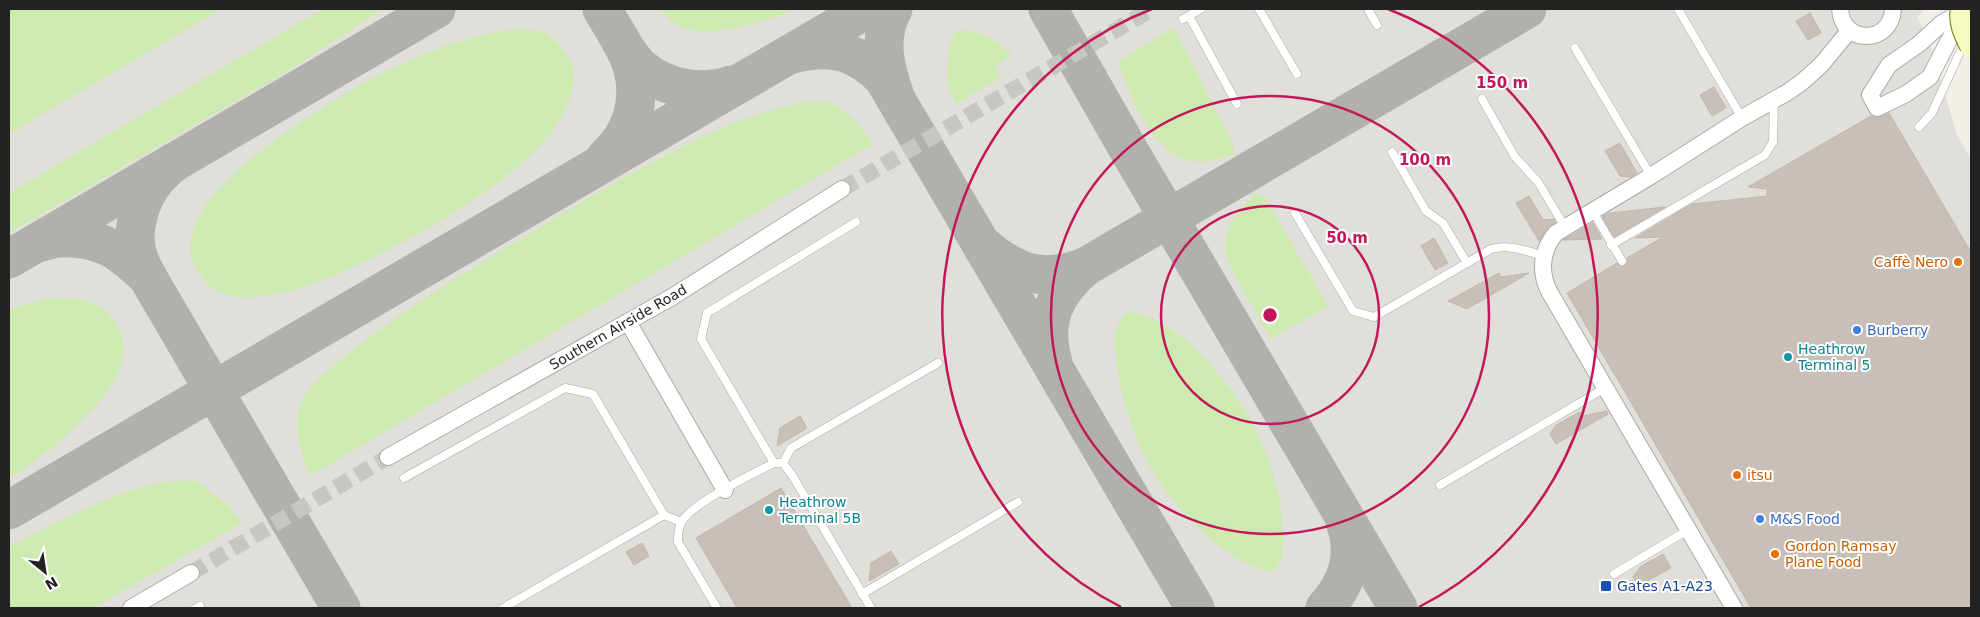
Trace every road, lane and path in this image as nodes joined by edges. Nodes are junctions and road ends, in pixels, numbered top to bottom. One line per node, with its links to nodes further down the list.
1 (1201, 9): 19 (lane)
2 (1259, 9): 16 (lane)
3 (1368, 9): 9 (lane)
4 (1678, 9): 20 (lane)
5 (1840, 9): 10 (street)
6 (1893, 9): 10 (street)
7 (1962, 9): 13 (street, bridge)
8 (1968, 9): 12 (street); 15 (street)
9 (1377, 25)
10 (1850, 30): 18 (street)
11 (1971, 37): 21 (lane)
12 (1919, 44): 15 (street); 15 (street)
13 (1971, 46)
14 (1575, 48): 23 (lane)
15 (1938, 64)
16 (1297, 74)
17 (1482, 99): 28 (lane)
18 (1774, 100): 20 (street); 29 (lane)
19 (1237, 104)
20 (1742, 118): 23 (street)
21 (1919, 127)
22 (1392, 152): 32 (lane)
23 (1650, 176): 25 (street)
24 (842, 189): 33 (street, Southern Airside Road)
25 (1592, 210): 28 (street); 29 (lane)
26 (1295, 213): 32 (lane)
27 (856, 222): 37 (lane)
28 (1565, 227): 30 (street)
29 (1611, 245): 31 (lane)
30 (1544, 256): 32 (lane); 35 (street)
31 (1622, 261)
32 (1467, 263)
33 (628, 322): 36 (street, Southern Airside Road); 40 (street)
34 (938, 363): 37 (lane)
35 (1605, 388): 39 (lane); 44 (street)
36 (388, 456)
37 (779, 463): 40 (lane); 47 (lane)
38 (404, 478): 42 (lane)
39 (1440, 485)
40 (725, 490): 43 (lane)
41 (1018, 502): 47 (lane)
42 (664, 515): 43 (lane); 49 (lane)
43 (681, 522): 50 (lane)
44 (1688, 530): 46 (lane); 52 (street)
45 (191, 572): 48 (street)
46 (1614, 574)
47 (862, 594): 51 (lane)
48 (130, 608)
49 (503, 608)
50 (717, 608)
51 (870, 608)
52 (1734, 608)

